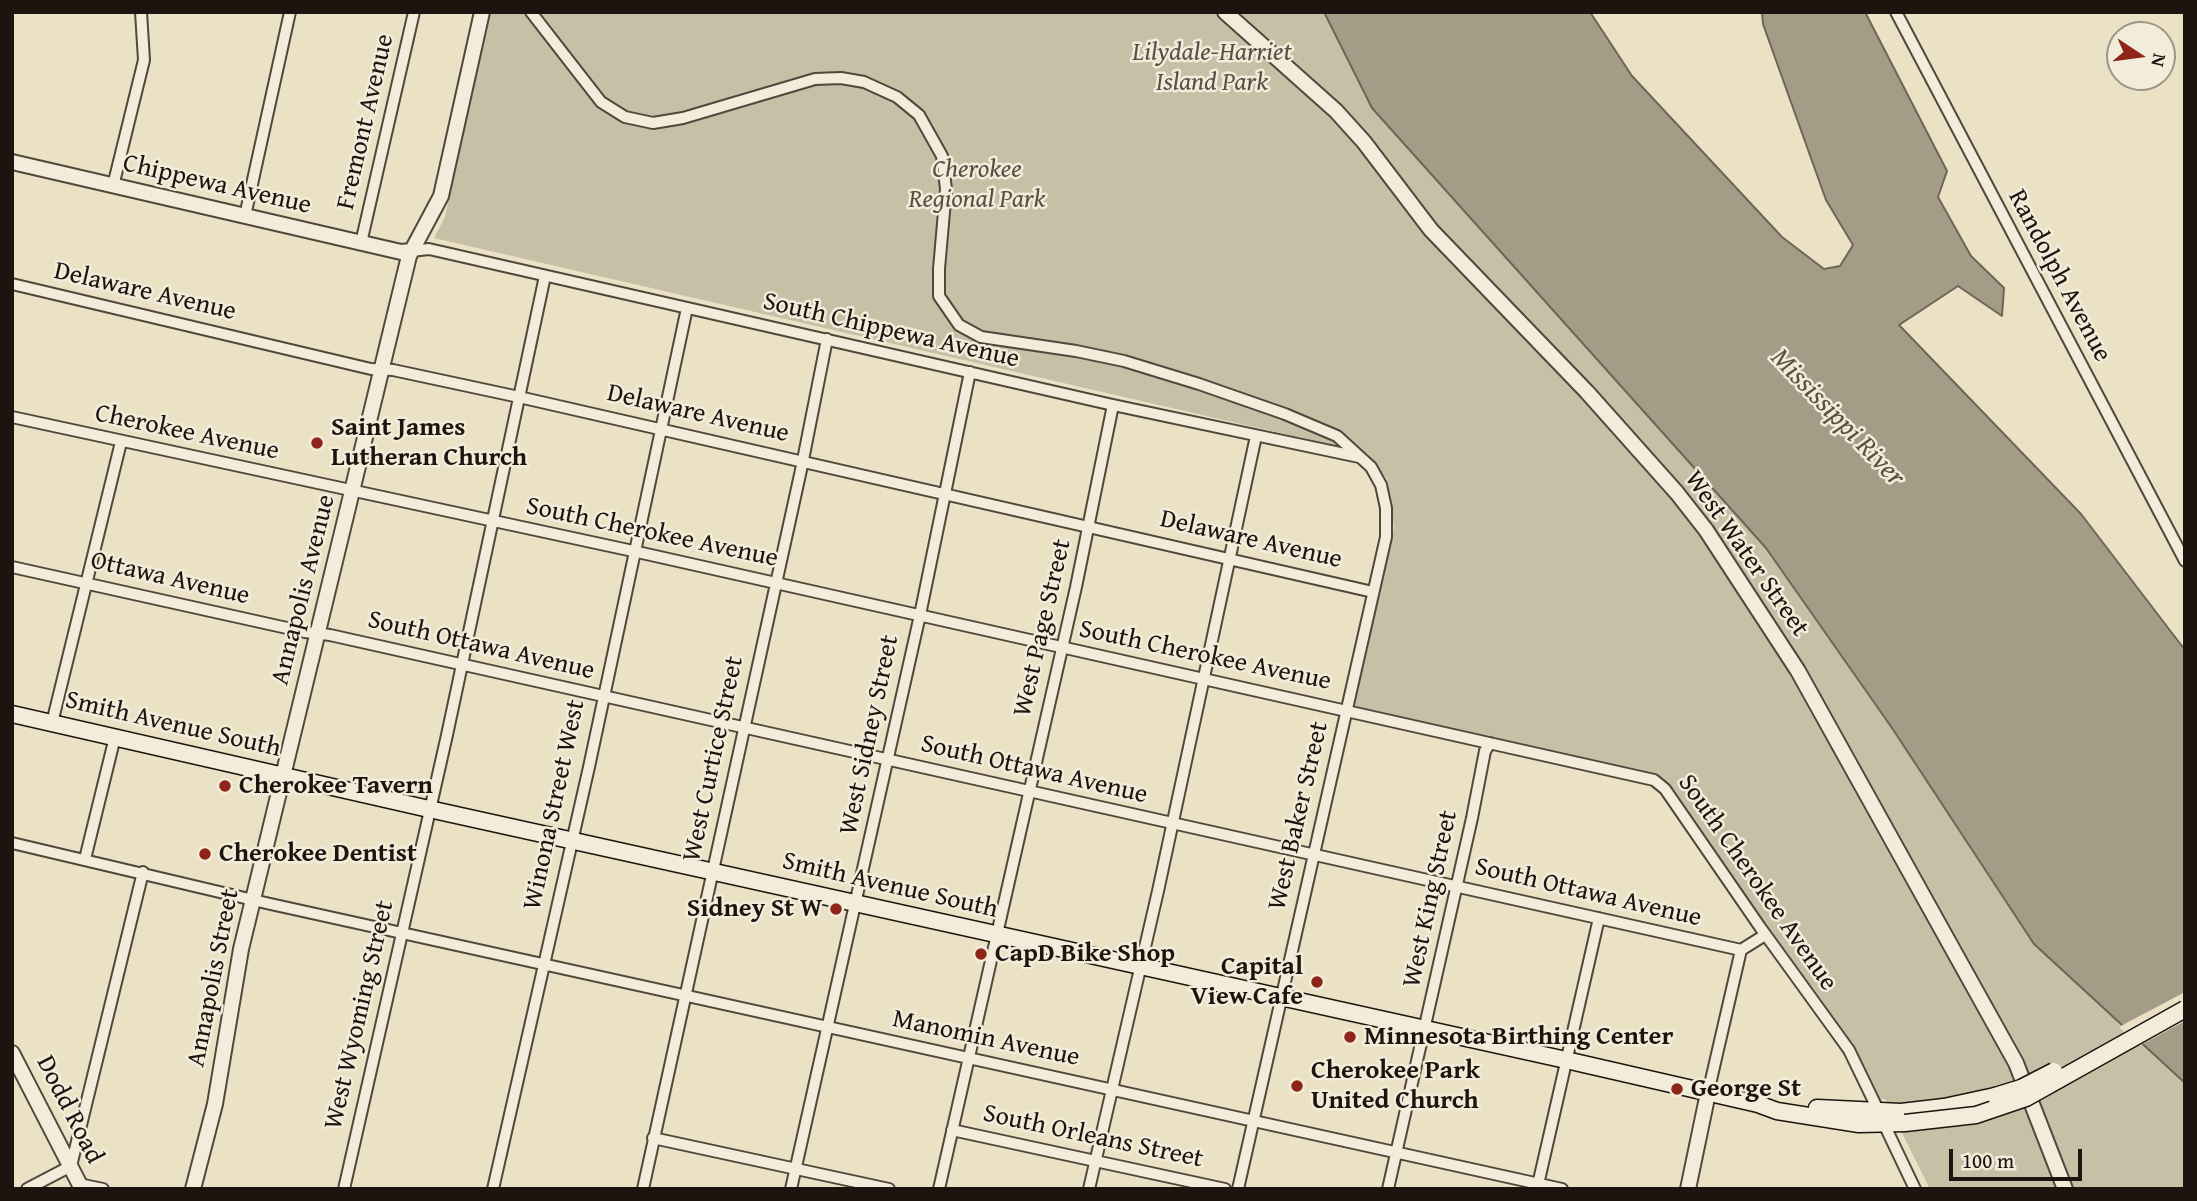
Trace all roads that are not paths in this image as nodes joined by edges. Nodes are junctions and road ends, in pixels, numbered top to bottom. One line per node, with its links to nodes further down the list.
1 (141, 12): 9 (street)
2 (290, 12): 10 (street)
3 (414, 12): 11 (street, Fremont Avenue)
4 (482, 12): 12 (street, Annapolis Avenue)
5 (531, 12): 25 (street, West Baker Street)
6 (1225, 12): 107 (street, West Water Street)
7 (1896, 12): 33 (street, Randolph Avenue)
8 (12, 162): 9 (street, Chippewa Avenue)
9 (113, 186): 10 (street, Chippewa Avenue)
10 (245, 216): 11 (street, Chippewa Avenue)
11 (361, 243): 12 (street, Chippewa Avenue)
12 (411, 251): 13 (street, South Chippewa Avenue); 17 (street, Annapolis Avenue)
13 (545, 276): 15 (street, South Chippewa Avenue); 19 (street, West Wyoming Street)
14 (12, 284): 17 (street, Delaware Avenue)
15 (687, 308): 16 (street, South Chippewa Avenue); 22 (street, Winona Street West)
16 (827, 340): 18 (street, South Chippewa Avenue); 26 (street, West Curtice Street)
17 (382, 370): 19 (street, Delaware Avenue); 27 (street, Annapolis Avenue)
18 (970, 372): 20 (street, South Chippewa Avenue); 28 (street, West Sidney Street)
19 (519, 397): 22 (street, Delaware Avenue); 29 (street, West Wyoming Street)
20 (1113, 405): 23 (street, South Chippewa Avenue); 30 (street, West Page Street)
21 (12, 417): 24 (street, Cherokee Avenue)
22 (661, 430): 26 (street, Delaware Avenue); 31 (street, Winona Street West)
23 (1256, 436): 25 (street, South Chippewa Avenue); 32 (street)
24 (121, 442): 27 (street, Cherokee Avenue); 35 (street)
25 (1361, 457): 37 (street, West Baker Street)
26 (803, 461): 28 (street, Delaware Avenue); 36 (street, West Curtice Street)
27 (353, 492): 29 (street, South Cherokee Avenue); 39 (street, Annapolis Avenue)
28 (946, 494): 30 (street, Delaware Avenue); 38 (street, West Sidney Street)
29 (493, 521): 31 (street, South Cherokee Avenue); 41 (street, West Wyoming Street)
30 (1089, 526): 32 (street, Delaware Avenue); 40 (street, West Page Street)
31 (634, 551): 36 (street, South Cherokee Avenue); 43 (street, Winona Street West)
32 (1231, 559): 37 (street, Delaware Avenue); 42 (street)
33 (2185, 561)
34 (12, 567): 35 (street, Ottawa Avenue)
35 (86, 584): 39 (street, Ottawa Avenue); 46 (street)
36 (776, 584): 38 (street, South Cherokee Avenue); 47 (street, West Curtice Street)
37 (1373, 592): 44 (street, West Baker Street)
38 (920, 615): 40 (street, South Cherokee Avenue); 50 (street, West Sidney Street)
39 (318, 634): 41 (street, South Ottawa Avenue); 51 (street, Annapolis Avenue)
40 (1062, 649): 42 (street, South Cherokee Avenue); 52 (street, West Page Street)
41 (460, 665): 43 (street, South Ottawa Avenue); 53 (street, West Wyoming Street)
42 (1205, 679): 44 (street, South Cherokee Avenue); 54 (street)
43 (602, 696): 47 (street, South Ottawa Avenue); 55 (street, Winona Street West)
44 (1346, 710): 49 (street, South Cherokee Avenue); 57 (street, West Baker Street)
45 (12, 714): 46 (main road, Smith Avenue South)
46 (52, 723): 48 (main road, Smith Avenue South)
47 (744, 728): 50 (street, South Ottawa Avenue); 60 (street, West Curtice Street)
48 (115, 737): 51 (main road, Smith Avenue South); 58 (street)
49 (1490, 743): 61 (street, West King Street); 67 (street, South Cherokee Avenue)
50 (887, 760): 52 (street, South Ottawa Avenue); 63 (street, West Sidney Street)
51 (283, 776): 53 (main road, Smith Avenue South); 62 (street, Annapolis Street)
52 (1029, 792): 54 (street, South Ottawa Avenue); 66 (street, West Page Street)
53 (429, 809): 55 (main road, Smith Avenue South); 65 (street, West Wyoming Street)
54 (1171, 823): 57 (street, South Ottawa Avenue); 70 (street)
55 (571, 840): 60 (main road, Smith Avenue South); 69 (street, Winona Street West)
56 (12, 843): 58 (street)
57 (1314, 855): 61 (street, South Ottawa Avenue); 72 (street, West Baker Street)
58 (85, 859): 59 (street)
59 (143, 872): 62 (street); 87 (street)
60 (712, 872): 63 (main road, Smith Avenue South); 71 (street, West Curtice Street)
61 (1457, 887): 64 (street, South Ottawa Avenue); 75 (street, West King Street)
62 (252, 899): 65 (street, Manomin Avenue); 93 (street, Annapolis Street)
63 (855, 903): 66 (main road, Smith Avenue South); 74 (street, West Sidney Street)
64 (1599, 918): 68 (street, South Ottawa Avenue); 78 (street)
65 (401, 931): 69 (street, Manomin Avenue); 94 (street, West Wyoming Street)
66 (998, 935): 70 (main road, Smith Avenue South); 77 (street, West Page Street)
67 (1765, 935): 68 (street); 81 (street, South Cherokee Avenue)
68 (1741, 950): 80 (street)
69 (543, 964): 71 (street, Manomin Avenue); 95 (street, Winona Street West)
70 (1140, 967): 72 (main road, Smith Avenue South); 79 (street)
71 (685, 995): 74 (street, Manomin Avenue); 84 (street, West Curtice Street)
72 (1281, 998): 75 (main road, Smith Avenue South); 82 (street, West Baker Street)
73 (2185, 1007): 81 (main road, Smith Avenue South, bridge)
74 (827, 1027): 77 (street, Manomin Avenue); 88 (street, West Sidney Street)
75 (1425, 1030): 78 (main road, Smith Avenue South); 85 (street, West King Street)
76 (12, 1053): 87 (street, Dodd Road)
77 (968, 1058): 79 (street, Manomin Avenue); 83 (street, West Page Street)
78 (1566, 1060): 80 (main road, Smith Avenue South); 90 (street)
79 (1111, 1090): 82 (street, Manomin Avenue); 86 (street)
80 (1708, 1093): 81 (main road, Smith Avenue South); 105 (street)
81 (1882, 1118): 106 (street, South Cherokee Avenue)
82 (1253, 1120): 85 (street, Manomin Avenue); 102 (street, West Baker Street)
83 (952, 1130): 86 (street, South Orleans Street); 99 (street, West Page Street)
84 (653, 1138): 88 (street); 96 (street, West Curtice Street)
85 (1396, 1151): 90 (street, Manomin Avenue); 103 (street, West King Street)
86 (1095, 1160): 100 (street); 101 (street, South Orleans Street)
87 (71, 1166): 89 (street, Dodd Road); 91 (street)
88 (795, 1168): 97 (street, West Sidney Street); 98 (street)
89 (81, 1186): 92 (street)
90 (1538, 1186): 104 (street, Manomin Avenue)
91 (27, 1189)
92 (103, 1189)
93 (193, 1189)
94 (344, 1189)
95 (493, 1189)
96 (643, 1189)
97 (791, 1189)
98 (889, 1189)
99 (939, 1189)
100 (1089, 1189)
101 (1225, 1189)
102 (1238, 1189)
103 (1388, 1189)
104 (1562, 1189)
105 (1688, 1189)
106 (1915, 1189)
107 (2065, 1189)

